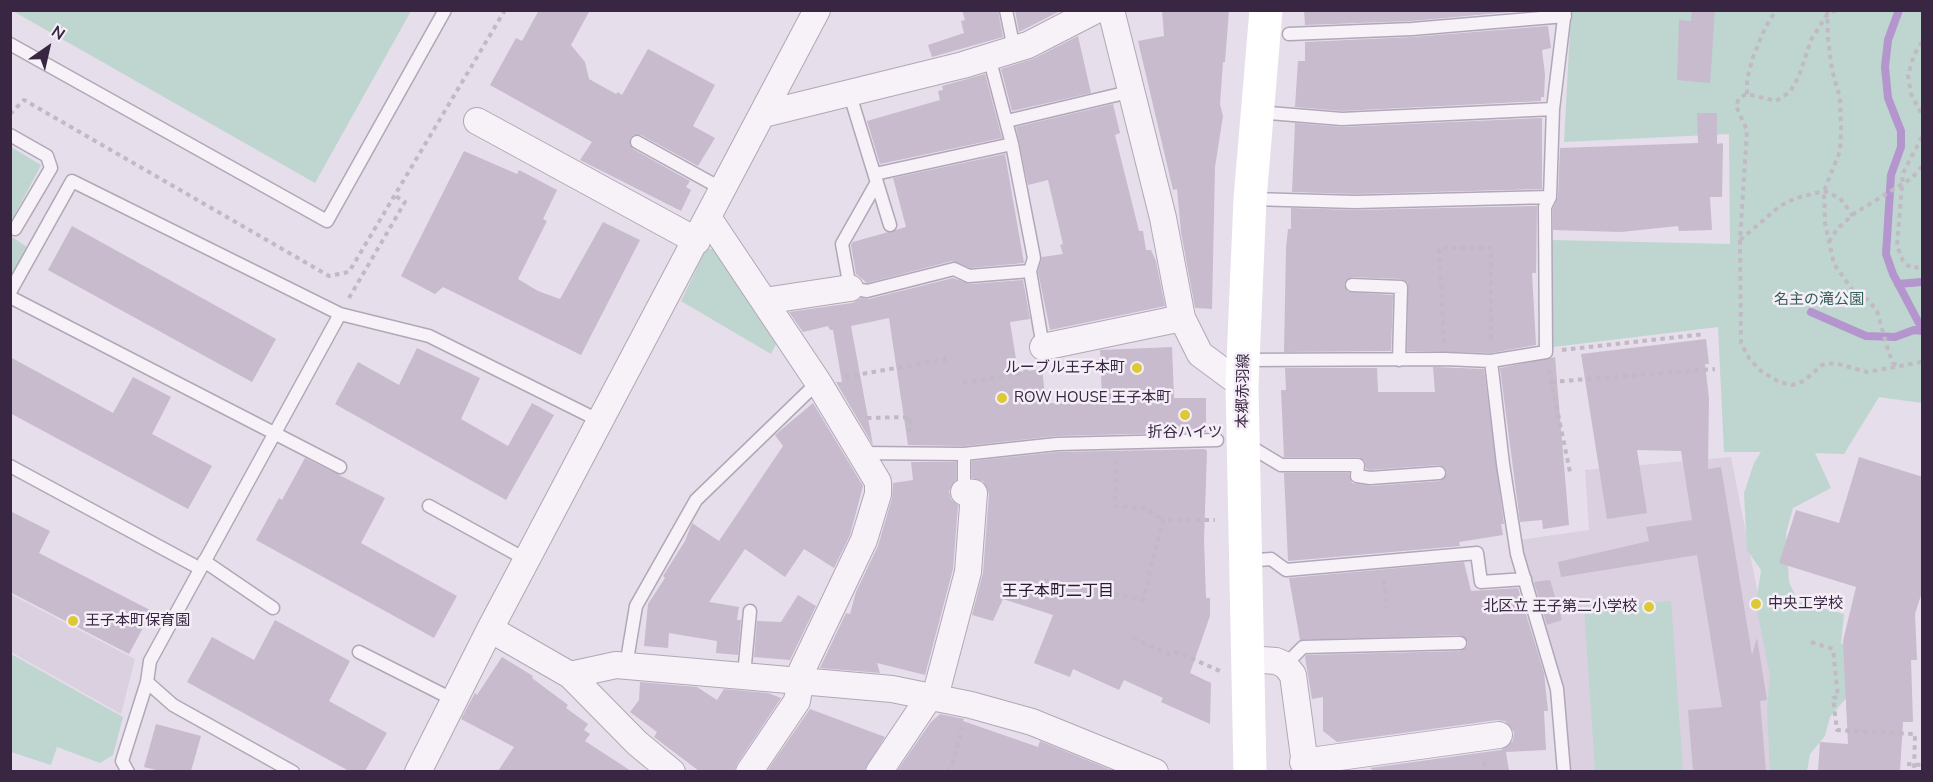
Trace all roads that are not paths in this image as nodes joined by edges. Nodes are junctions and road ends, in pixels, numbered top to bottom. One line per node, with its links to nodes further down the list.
1 (445, 10): 9 (lane)
2 (817, 10): 16 (street)
3 (1006, 10): 10 (lane)
4 (1096, 10): 10 (street)
5 (1111, 10): 12 (street)
6 (1266, 10): 15 (main road, 本郷赤羽線)
7 (1565, 13): 8 (lane); 14 (lane)
8 (1289, 34)
9 (10, 44)
10 (1014, 49): 11 (street)
11 (989, 57): 13 (street); 18 (lane)
12 (1132, 91): 18 (lane); 37 (street)
13 (850, 95): 16 (street); 22 (lane)
14 (1553, 110): 15 (lane); 24 (lane)
15 (1256, 112): 25 (main road, 本郷赤羽線)
16 (764, 114): 23 (street)
17 (477, 121): 29 (street)
18 (1007, 121): 21 (lane)
19 (10, 135): 28 (lane)
20 (637, 142): 23 (lane)
21 (1012, 144): 22 (lane); 30 (lane)
22 (876, 178): 27 (lane); 32 (lane)
23 (724, 190): 26 (street)
24 (1550, 197): 25 (lane); 40 (lane)
25 (1250, 199): 41 (main road, 本郷赤羽線)
26 (709, 219): 29 (street); 35 (street)
27 (890, 225)
28 (15, 229)
29 (697, 241): 43 (street)
30 (1030, 271): 32 (lane); 38 (lane)
31 (1352, 285): 39 (lane)
32 (850, 288): 35 (street)
33 (10, 292): 36 (lane)
34 (10, 297): 44 (lane)
35 (764, 302): 42 (street)
36 (340, 314): 43 (lane); 44 (lane)
37 (1182, 318): 38 (street); 41 (street)
38 (1043, 347)
39 (1399, 360): 40 (lane); 41 (lane)
40 (1491, 361): 56 (lane)
41 (1243, 373): 45 (main road, 本郷赤羽線)
42 (818, 382): 46 (street); 63 (lane)
43 (600, 421): 53 (street)
44 (274, 432): 49 (lane); 55 (lane)
45 (1230, 441): 47 (lane); 50 (lane); 54 (main road, 本郷赤羽線)
46 (861, 453): 47 (lane); 67 (street)
47 (964, 454): 51 (lane)
48 (10, 466): 55 (lane)
49 (340, 467)
50 (1439, 473)
51 (964, 492): 69 (street)
52 (429, 506): 53 (lane)
53 (527, 560): 59 (street)
54 (1245, 561): 56 (lane); 64 (main road, 本郷赤羽線)
55 (201, 564): 57 (lane); 68 (lane)
56 (1525, 579): 82 (lane)
57 (273, 608)
58 (750, 611): 66 (lane)
59 (490, 629): 65 (street); 70 (street)
60 (1460, 643): 62 (lane)
61 (358, 652): 70 (lane)
62 (1285, 665): 64 (street); 73 (street)
63 (626, 666): 65 (street); 66 (street)
64 (1234, 666): 81 (main road, 本郷赤羽線)
65 (570, 675): 77 (street)
66 (744, 675): 67 (street)
67 (800, 680): 69 (street); 78 (street)
68 (147, 682): 74 (lane); 75 (lane)
69 (933, 696): 72 (street); 79 (street)
70 (454, 700): 76 (street)
71 (1499, 735): 73 (street)
72 (1117, 764): 80 (street)
73 (1305, 767)
74 (128, 771)
75 (293, 771)
76 (418, 771)
77 (672, 771)
78 (749, 771)
79 (879, 771)
80 (1155, 771)
81 (1250, 771)
82 (1564, 771)

